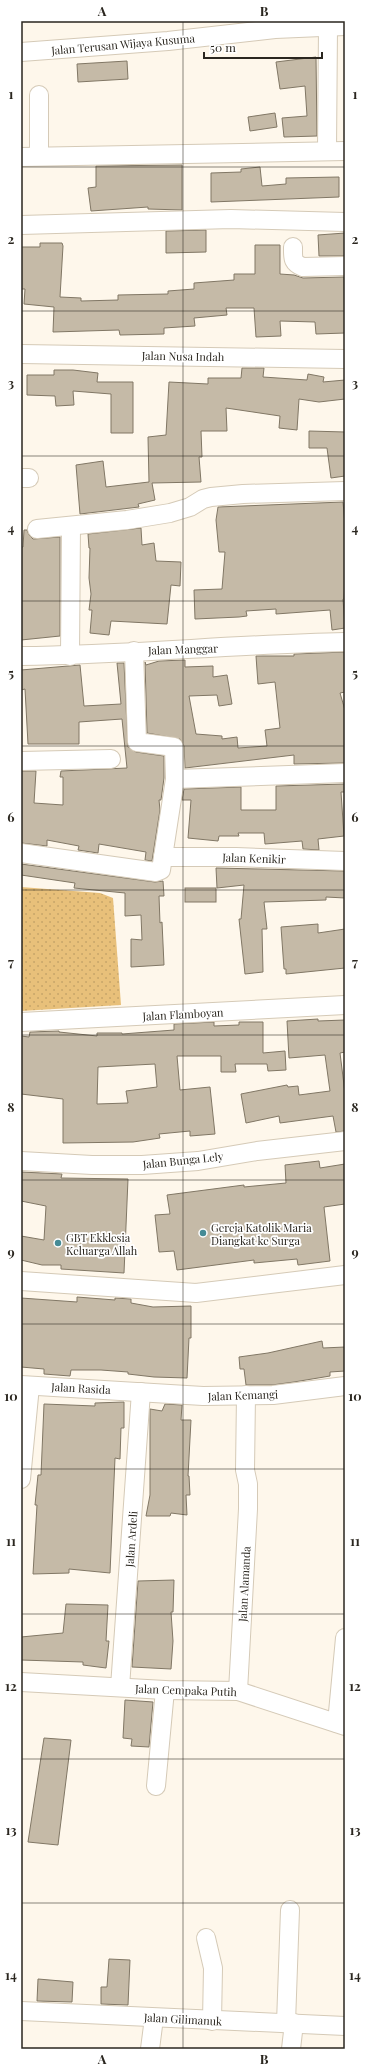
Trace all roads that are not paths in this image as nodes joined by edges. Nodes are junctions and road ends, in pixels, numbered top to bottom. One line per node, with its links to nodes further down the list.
1 (274, 25): 2 (street, Jalan Terusan Wijaya Kusuma); 3 (street, Jalan Terusan Wijaya Kusuma)
2 (336, 26): 5 (street)
3 (21, 52)
4 (39, 95): 6 (street)
5 (336, 151): 6 (street)
6 (39, 156): 7 (street)
7 (21, 157)
8 (345, 222): 9 (street)
9 (21, 225)
10 (293, 247): 11 (street)
11 (345, 266)
12 (21, 354): 13 (street, Jalan Nusa Indah)
13 (345, 359)
14 (345, 491): 15 (street)
15 (71, 526): 16 (street); 20 (street)
16 (37, 529)
17 (345, 642): 18 (street, Jalan Manggar)
18 (134, 651): 20 (street, Jalan Manggar); 24 (street)
19 (21, 656): 20 (street, Jalan Manggar)
20 (70, 656)
21 (111, 759): 22 (street)
22 (21, 761)
23 (345, 772): 24 (street)
24 (175, 780): 26 (street)
25 (21, 853): 26 (street)
26 (163, 857): 27 (street, Jalan Kenikir)
27 (345, 861)
28 (345, 1005): 29 (street, Jalan Flamboyan)
29 (21, 1022)
30 (345, 1141): 31 (street, Jalan Bunga Lely)
31 (21, 1161)
32 (345, 1275): 33 (street)
33 (21, 1281)
34 (26, 1385): 36 (street, Jalan Rasida); 38 (street)
35 (345, 1386): 37 (street, Jalan Kemangi)
36 (141, 1392): 37 (street, Jalan Kemangi); 41 (street, Jalan Ardeli)
37 (246, 1395): 43 (street, Jalan Alamanda)
38 (21, 1479)
39 (345, 1638): 44 (street)
40 (21, 1682): 41 (street, Jalan Cempaka Putih)
41 (120, 1687): 42 (street, Jalan Cempaka Putih)
42 (165, 1690): 43 (street, Jalan Cempaka Putih); 45 (street)
43 (238, 1691): 44 (street, Jalan Cempaka Putih)
44 (341, 1724)
45 (156, 1786)
46 (290, 1910): 51 (street)
47 (206, 1938): 50 (street)
48 (21, 2011): 49 (street, Jalan Gilimanuk)
49 (154, 2018): 50 (street, Jalan Gilimanuk); 53 (street)
50 (212, 2021): 51 (street, Jalan Gilimanuk)
51 (290, 2023): 52 (street, Jalan Gilimanuk); 54 (street)
52 (345, 2026)
53 (150, 2049)
54 (291, 2049)

